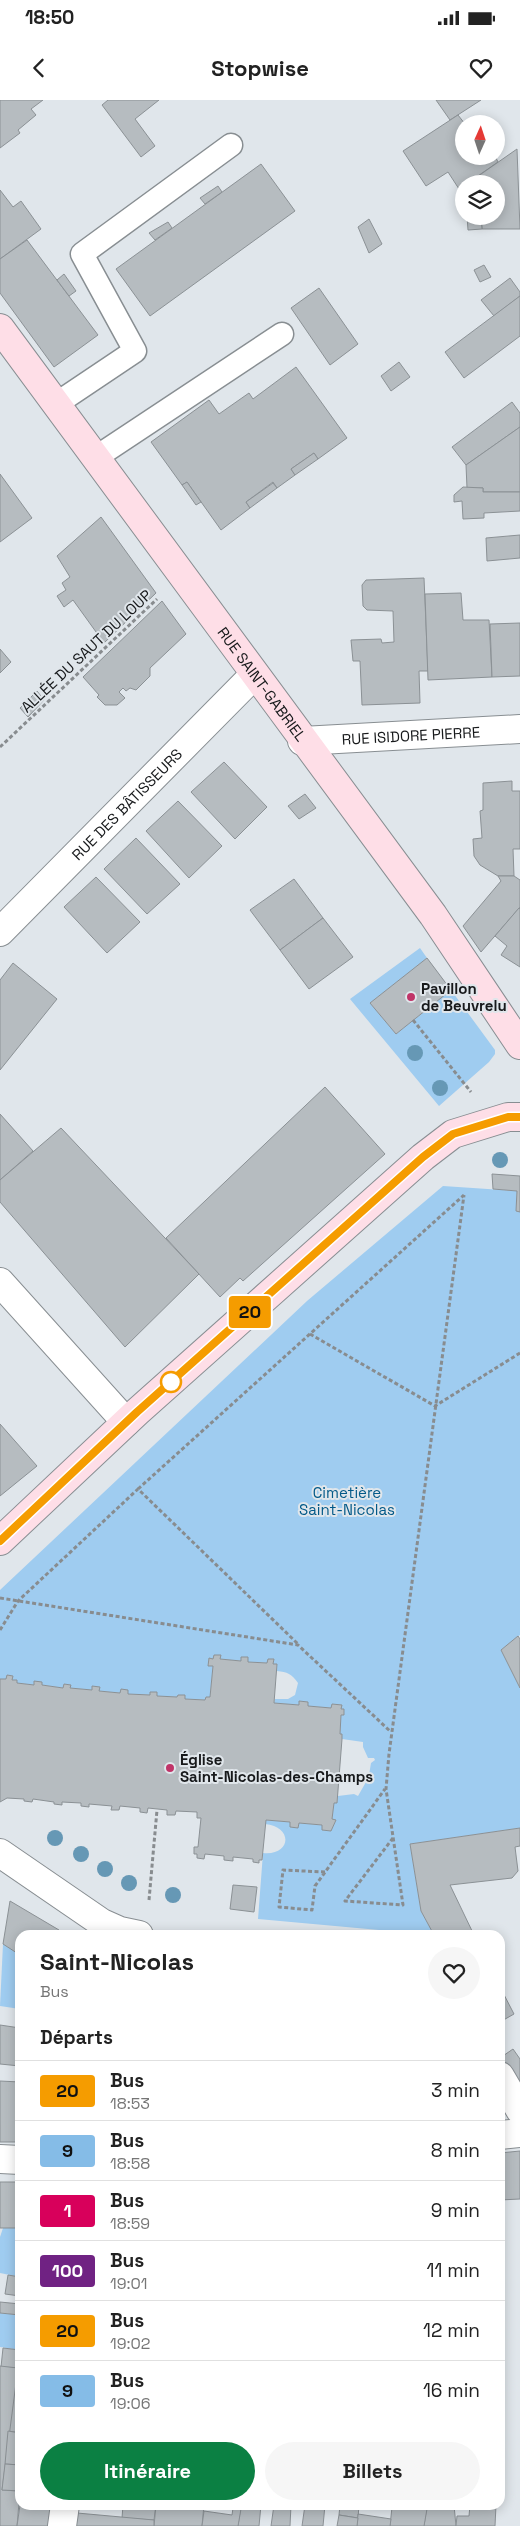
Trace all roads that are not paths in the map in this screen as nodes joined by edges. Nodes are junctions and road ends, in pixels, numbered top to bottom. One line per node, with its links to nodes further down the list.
1 (231, 145): 4 (lane)
2 (0, 328): 4 (street, RUE SAINT-GABRIEL)
3 (282, 334): 5 (lane)
4 (56, 404): 5 (street, RUE SAINT-GABRIEL)
5 (95, 458): 6 (street, RUE SAINT-GABRIEL)
6 (254, 675): 8 (street, RUE SAINT-GABRIEL); 9 (street, RUE DES BÂTISSEURS)
7 (520, 729): 8 (street, RUE ISIDORE PIERRE)
8 (302, 741): 10 (street, RUE SAINT-GABRIEL)
9 (0, 932)
10 (520, 1045)
11 (520, 1117): 13 (street)
12 (0, 1282): 13 (street)
13 (126, 1422): 14 (street)
14 (0, 1541)
15 (0, 1853): 16 (street)
16 (118, 1930)
17 (505, 2084): 18 (street)
18 (520, 2110)
19 (520, 2133): 20 (street)
20 (505, 2135)
21 (0, 2159): 22 (street)
22 (15, 2160)
23 (64, 2510): 24 (street)
24 (62, 2526)

